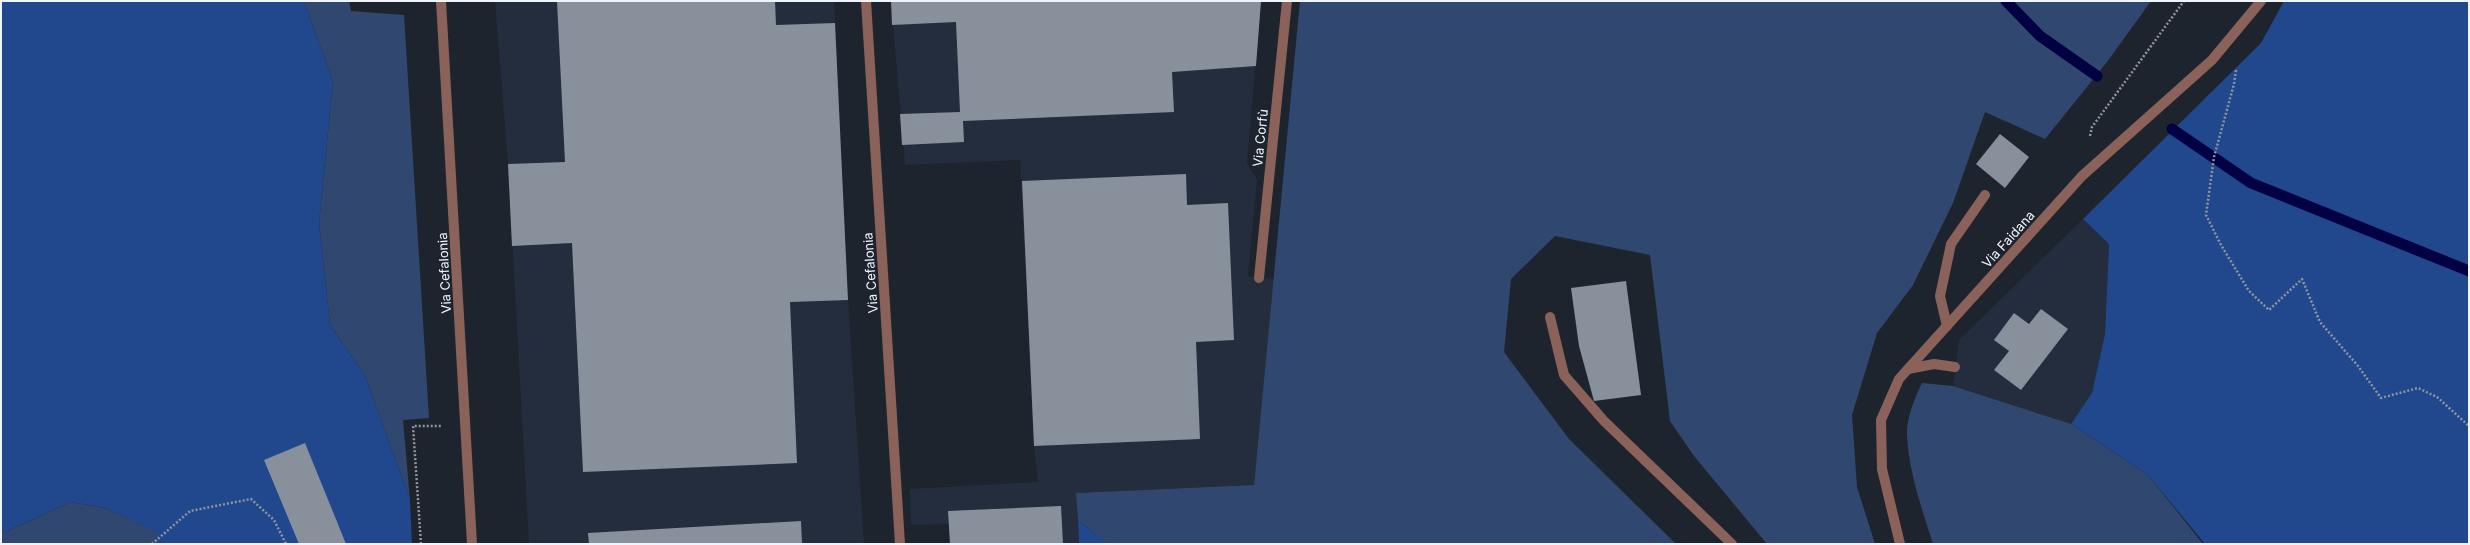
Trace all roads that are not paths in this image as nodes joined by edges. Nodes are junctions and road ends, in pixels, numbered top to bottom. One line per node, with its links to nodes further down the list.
1 (441, 1): 11 (street, Via Cefalonia)
2 (866, 1): 12 (street, Via Cefalonia)
3 (1287, 1): 6 (street, Via Corfù)
4 (2261, 1): 8 (street, Via Faidana)
5 (1985, 195): 8 (street)
6 (1259, 278)
7 (1550, 317): 13 (street)
8 (1947, 326): 10 (street, Via Faidana)
9 (1955, 367): 10 (street)
10 (1908, 369): 14 (street, Via Faidana)
11 (472, 544)
12 (900, 544)
13 (1732, 544)
14 (1900, 544)

